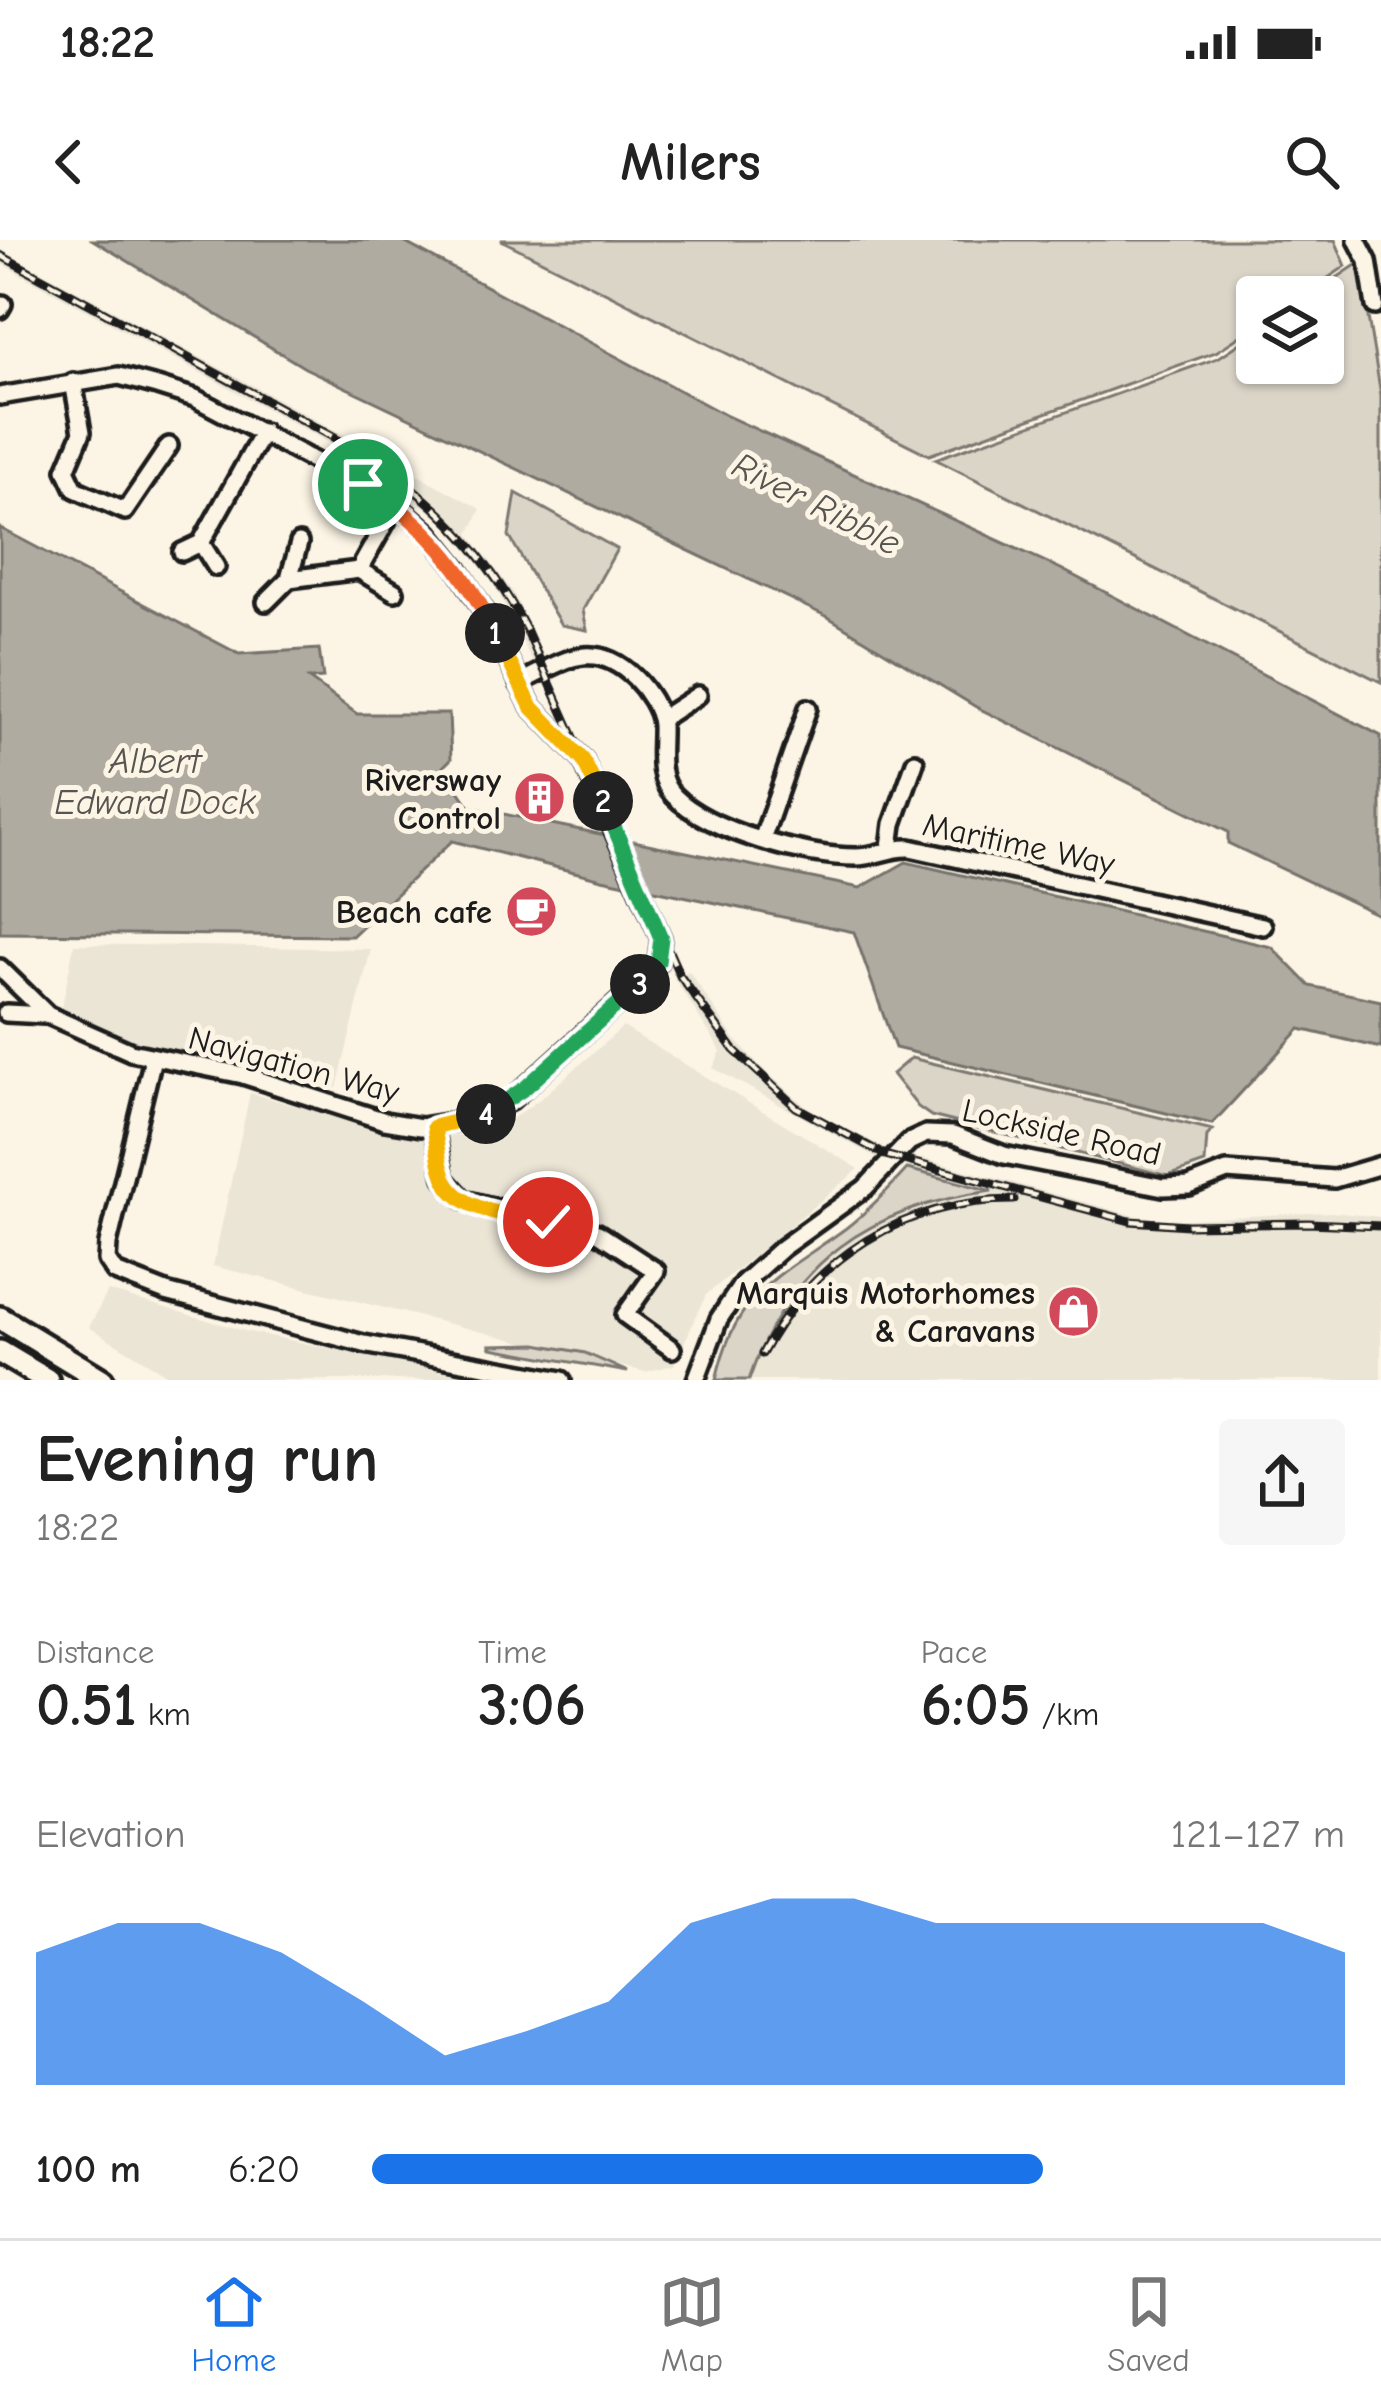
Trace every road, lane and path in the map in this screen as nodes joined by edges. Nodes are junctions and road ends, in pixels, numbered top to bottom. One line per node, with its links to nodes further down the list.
1 (1357, 240): 2 (street)
2 (1375, 306)
3 (73, 382): 4 (street, Navigation Way); 5 (street, Navigation Way); 6 (street)
4 (0, 395)
5 (263, 432): 7 (street, Navigation Way); 8 (street)
6 (169, 446)
7 (397, 504): 12 (street); 16 (street, Navigation Way)
8 (201, 543): 10 (street); 11 (street)
9 (299, 543): 13 (street)
10 (182, 552)
11 (216, 567)
12 (359, 570): 13 (street); 14 (street)
13 (290, 579): 15 (street)
14 (395, 592)
15 (266, 602)
16 (519, 683): 19 (street); 29 (street, Navigation Way)
17 (698, 694): 19 (street)
18 (808, 708): 21 (street)
19 (661, 719): 21 (street, Maritime Way)
20 (916, 762): 22 (street)
21 (762, 840): 22 (street, Maritime Way)
22 (890, 847): 23 (street, Maritime Way)
23 (1263, 926)
24 (0, 968): 25 (street, Navigation Way)
25 (16, 985): 26 (street); 27 (street, Navigation Way)
26 (3, 1014): 27 (street, Navigation Way)
27 (48, 1016): 28 (street, Navigation Way)
28 (153, 1058): 29 (street, Navigation Way); 36 (street)
29 (434, 1127): 32 (street)
30 (1381, 1165): 37 (street, Lockside Road)
31 (0, 1318): 35 (highway)
32 (671, 1349)
33 (0, 1352): 34 (highway)
34 (47, 1380)
35 (102, 1380)
36 (562, 1380)
37 (696, 1380)

